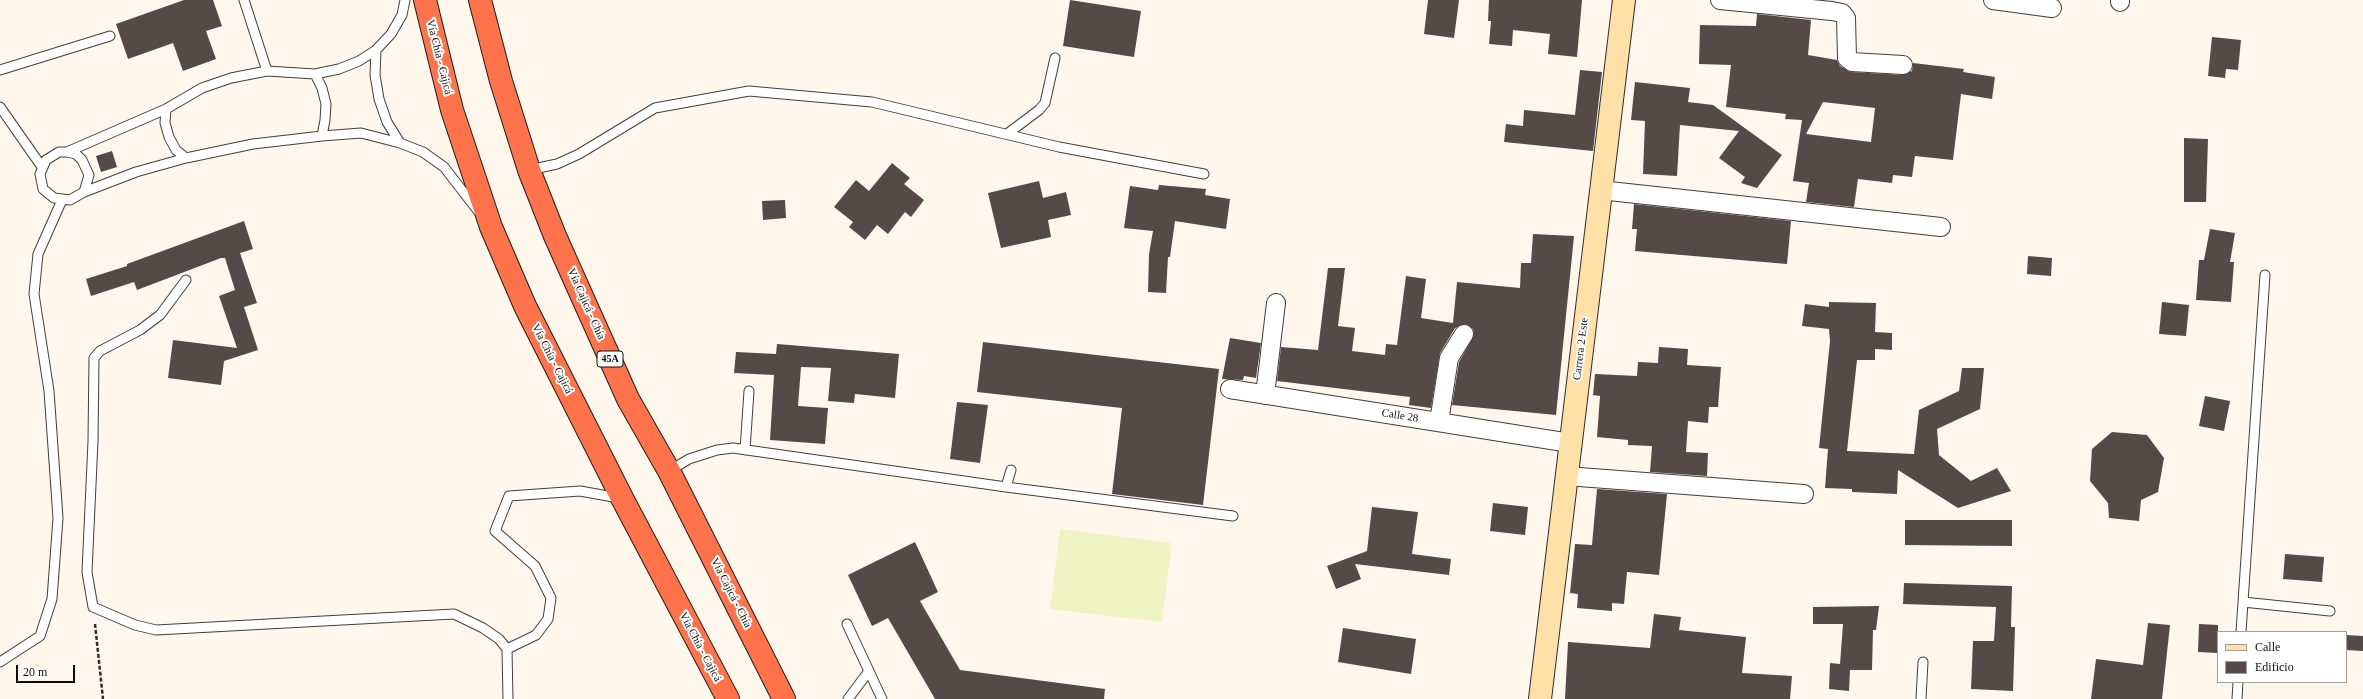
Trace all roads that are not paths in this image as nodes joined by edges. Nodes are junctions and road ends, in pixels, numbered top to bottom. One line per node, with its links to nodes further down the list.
1 (244, 0): 14 (lane)
2 (405, 0): 10 (lane)
3 (425, 0): 29 (highway, Vía Chía - Cajicá)
4 (480, 0): 24 (highway, Vía Cajicá - Chía / 45A)
5 (1624, 0): 26 (street, Carrera 2 Este)
6 (1720, 0): 12 (street)
7 (1993, 0): 8 (street)
8 (2052, 8)
9 (110, 36): 13 (lane)
10 (376, 50): 15 (lane); 20 (lane)
11 (1055, 58): 18 (lane)
12 (1903, 65)
13 (0, 70)
14 (267, 71): 15 (lane); 17 (lane)
15 (315, 74): 19 (lane)
16 (0, 107): 23 (lane)
17 (166, 109): 21 (lane); 22 (lane)
18 (1008, 134): 24 (lane); 25 (lane)
19 (322, 136): 20 (lane); 22 (lane)
20 (400, 143): 29 (lane)
21 (67, 152): 23 (lane); 27 (lane)
22 (186, 158): 27 (lane)
23 (42, 167): 28 (lane)
24 (529, 170): 42 (highway, Vía Cajicá - Chía / 45A)
25 (1204, 174)
26 (1600, 190): 30 (street); 39 (street, Carrera 2 Este)
27 (84, 192): 28 (lane)
28 (62, 200): 53 (lane)
29 (491, 227): 46 (highway, Vía Chía - Cajicá)
30 (1941, 227)
31 (2265, 275): 48 (lane)
32 (186, 280): 52 (lane)
33 (1276, 303): 37 (street)
34 (1464, 334): 38 (street)
35 (1230, 389): 37 (street, Calle 28)
36 (749, 391): 40 (lane)
37 (1265, 395): 38 (street, Calle 28)
38 (1439, 422): 39 (street, Calle 28)
39 (1570, 443): 43 (street, Carrera 2 Este)
40 (745, 450): 42 (lane); 44 (lane)
41 (1011, 470): 44 (lane)
42 (669, 471): 59 (highway, Vía Cajicá - Chía / 45A)
43 (1566, 476): 45 (street); 62 (street, Carrera 2 Este)
44 (1006, 488): 47 (lane)
45 (1804, 494)
46 (622, 498): 52 (lane); 58 (highway, Vía Chía - Cajicá)
47 (1233, 516)
48 (2243, 602): 49 (lane); 51 (lane)
49 (2330, 611)
50 (847, 624): 55 (lane)
51 (2242, 631)
52 (507, 649): 57 (lane)
53 (0, 662)
54 (1923, 662): 63 (lane)
55 (869, 671): 60 (lane); 61 (lane)
56 (2238, 683): 64 (lane)
57 (508, 699)
58 (728, 699)
59 (784, 699)
60 (848, 699)
61 (882, 699)
62 (1540, 699)
63 (1921, 699)
64 (2237, 699)

